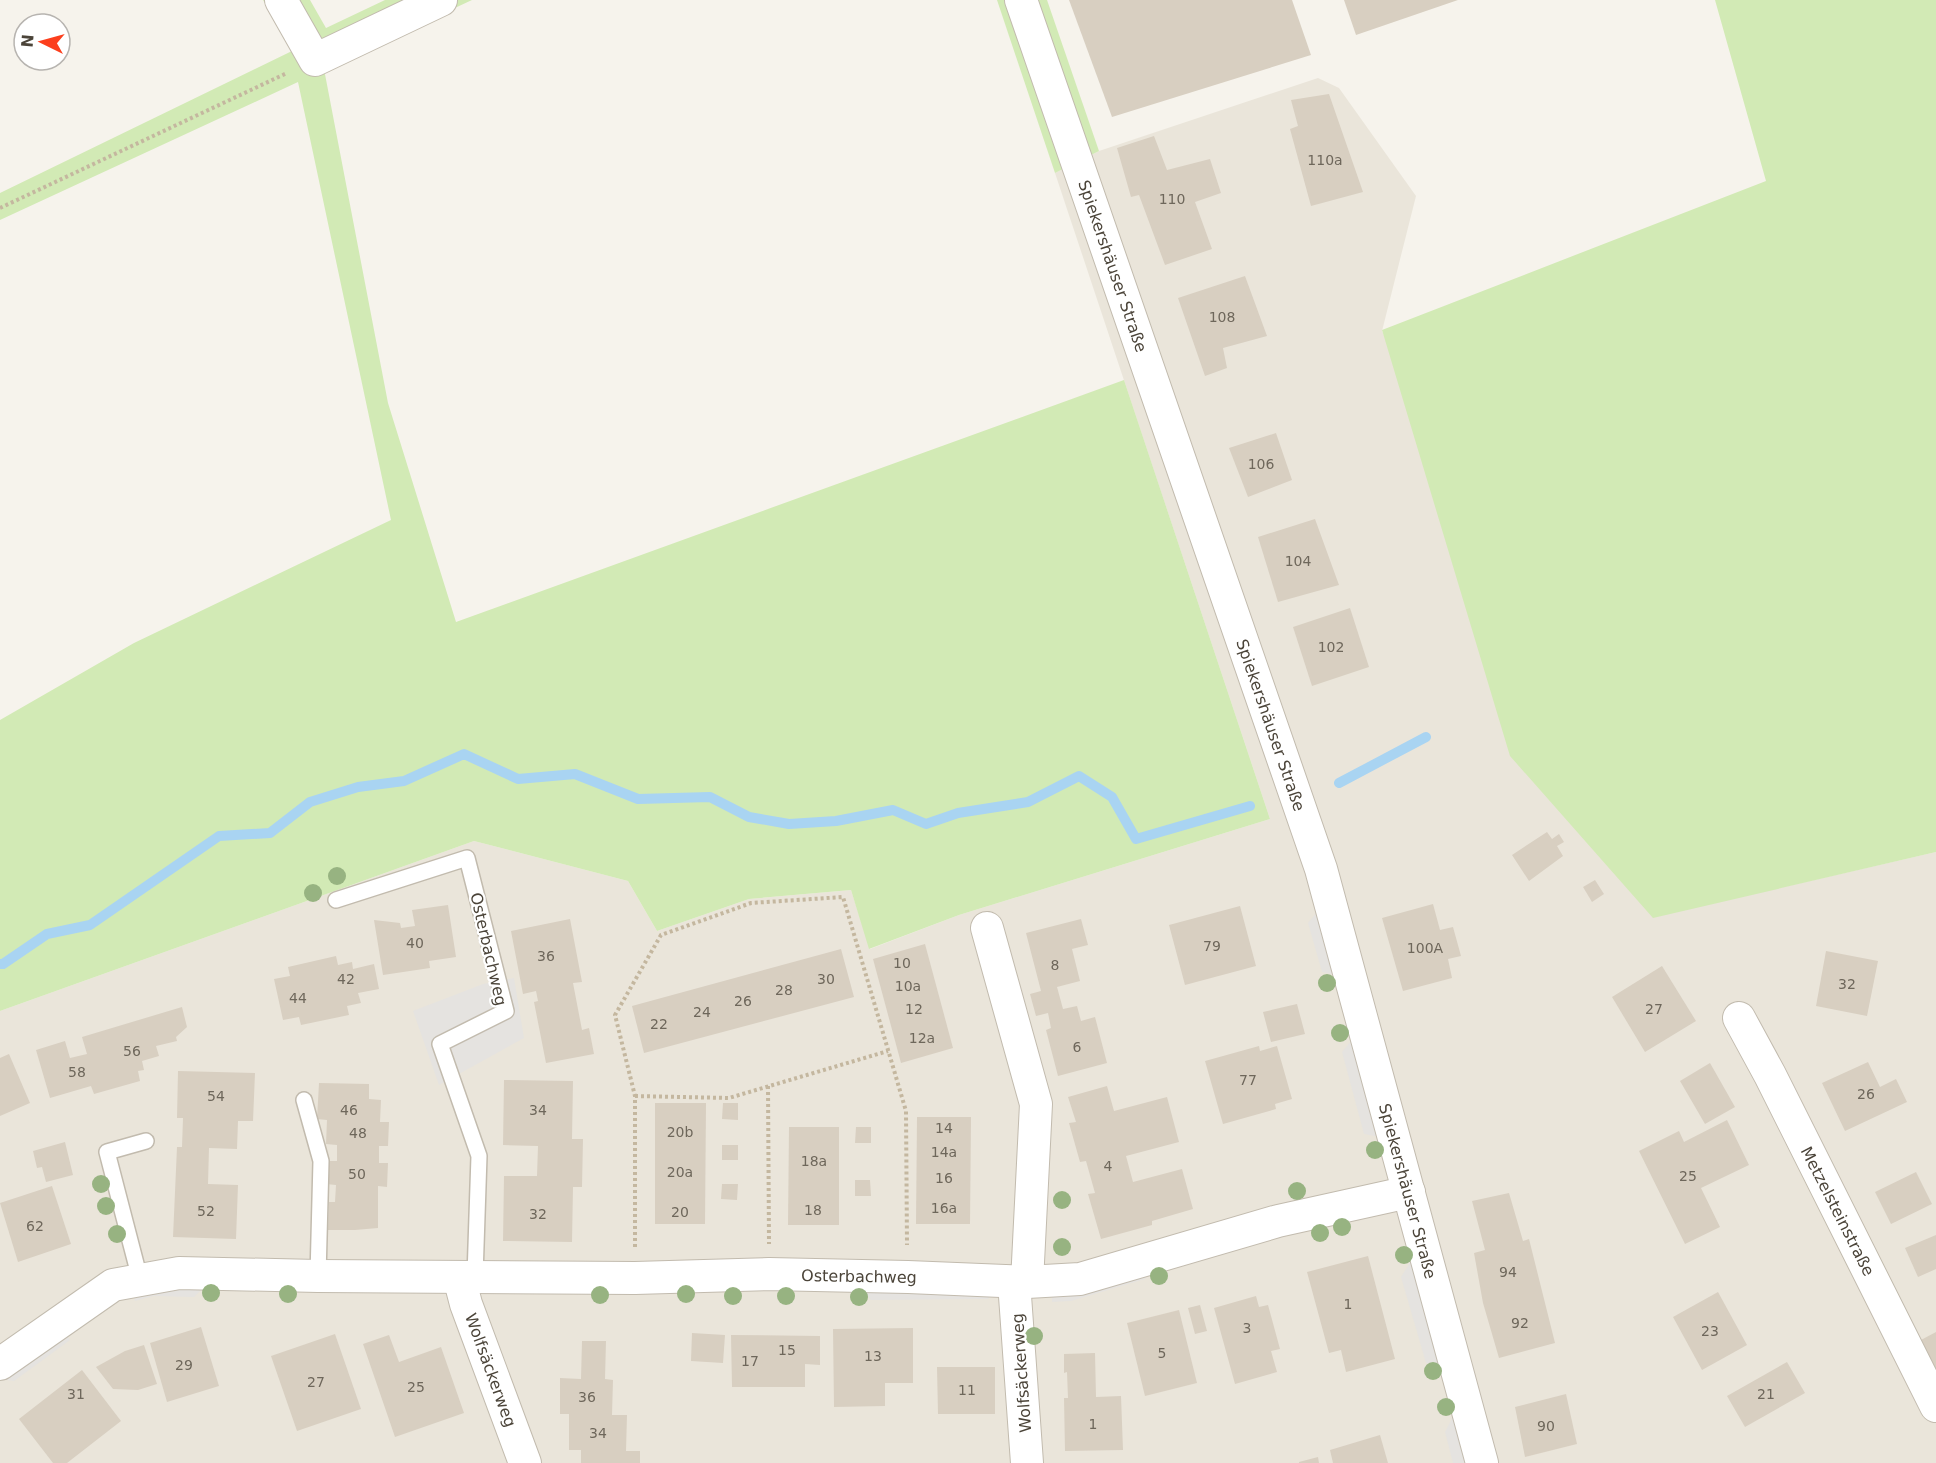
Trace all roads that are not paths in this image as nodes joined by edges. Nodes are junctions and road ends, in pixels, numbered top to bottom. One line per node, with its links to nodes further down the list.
1 (281, 0): 2 (street)
2 (441, 0)
3 (1021, 0): 9 (street, Spiekershäuser Straße)
4 (336, 900): 11 (lane, Osterbachweg)
5 (987, 928): 13 (street)
6 (1739, 1018): 15 (street, Metzelsteinstraße)
7 (304, 1100): 10 (lane)
8 (146, 1141): 12 (lane)
9 (1409, 1192): 13 (street, Osterbachweg); 18 (street, Spiekershäuser Straße)
10 (318, 1276): 11 (street, Osterbachweg); 12 (street, Osterbachweg)
11 (467, 1277): 13 (street, Osterbachweg); 16 (street, Wolfsäckerweg)
12 (140, 1279): 14 (street, Osterbachweg)
13 (1021, 1282): 17 (street, Wolfsäckerweg)
14 (0, 1364)
15 (1936, 1406)
16 (525, 1463)
17 (1027, 1463)
18 (1482, 1463)

